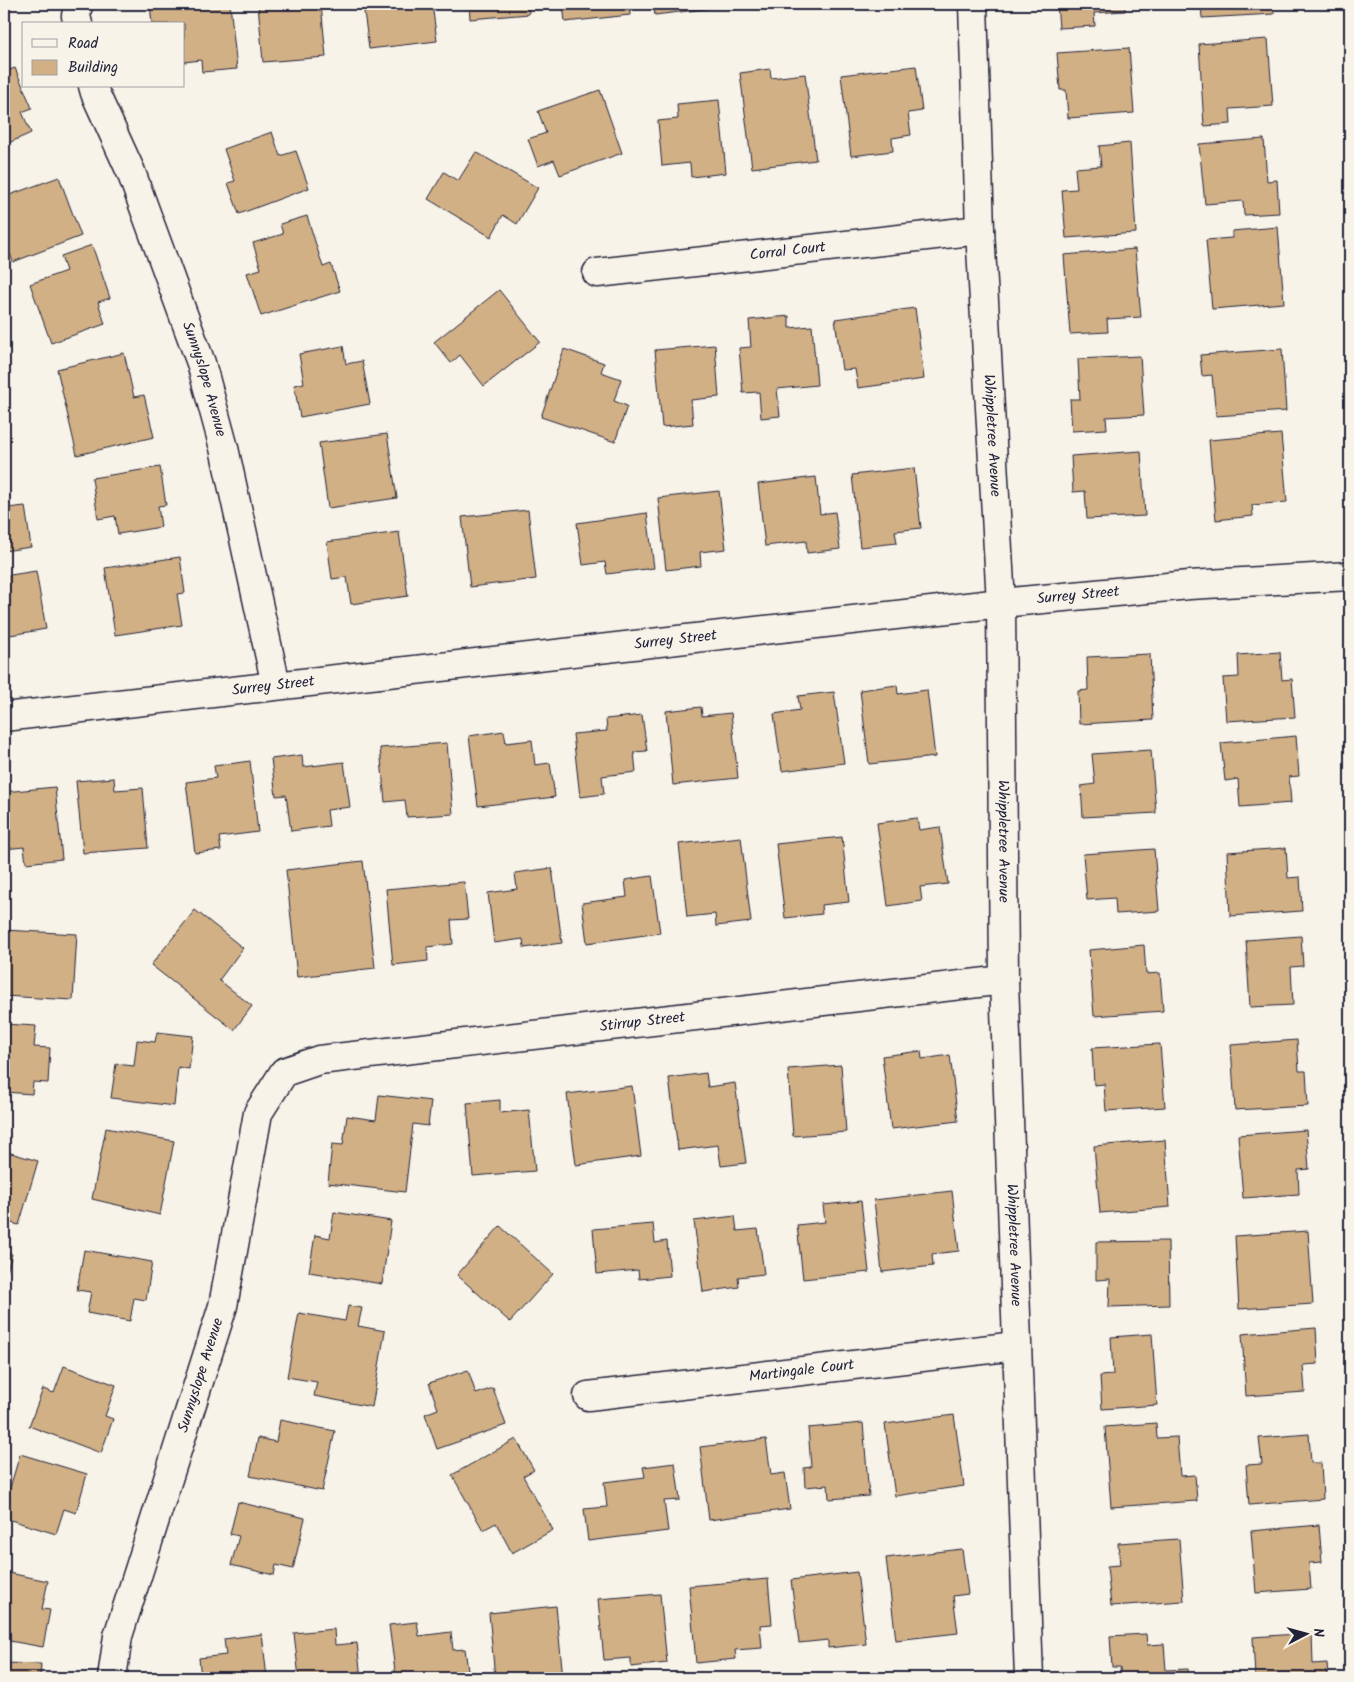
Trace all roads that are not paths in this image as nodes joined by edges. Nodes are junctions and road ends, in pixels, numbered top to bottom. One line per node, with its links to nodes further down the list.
1 (78, 4): 3 (street)
2 (973, 4): 5 (street, Whippletree Avenue)
3 (78, 22)
4 (94, 88): 9 (street, Sunnyslope Avenue)
5 (980, 230): 6 (street, Corral Court); 8 (street, Whippletree Avenue)
6 (596, 273)
7 (1350, 576): 8 (street, Surrey Street)
8 (1000, 603): 9 (street, Surrey Street); 11 (street, Whippletree Avenue)
9 (276, 685): 10 (street, Surrey Street)
10 (4, 717)
11 (1004, 980): 12 (street, Stirrup Street); 13 (street, Whippletree Avenue)
12 (284, 1072): 15 (street, Sunnyslope Avenue)
13 (1016, 1346): 14 (street, Martingale Court); 16 (street, Whippletree Avenue)
14 (588, 1396)
15 (112, 1678)
16 (1029, 1678)

